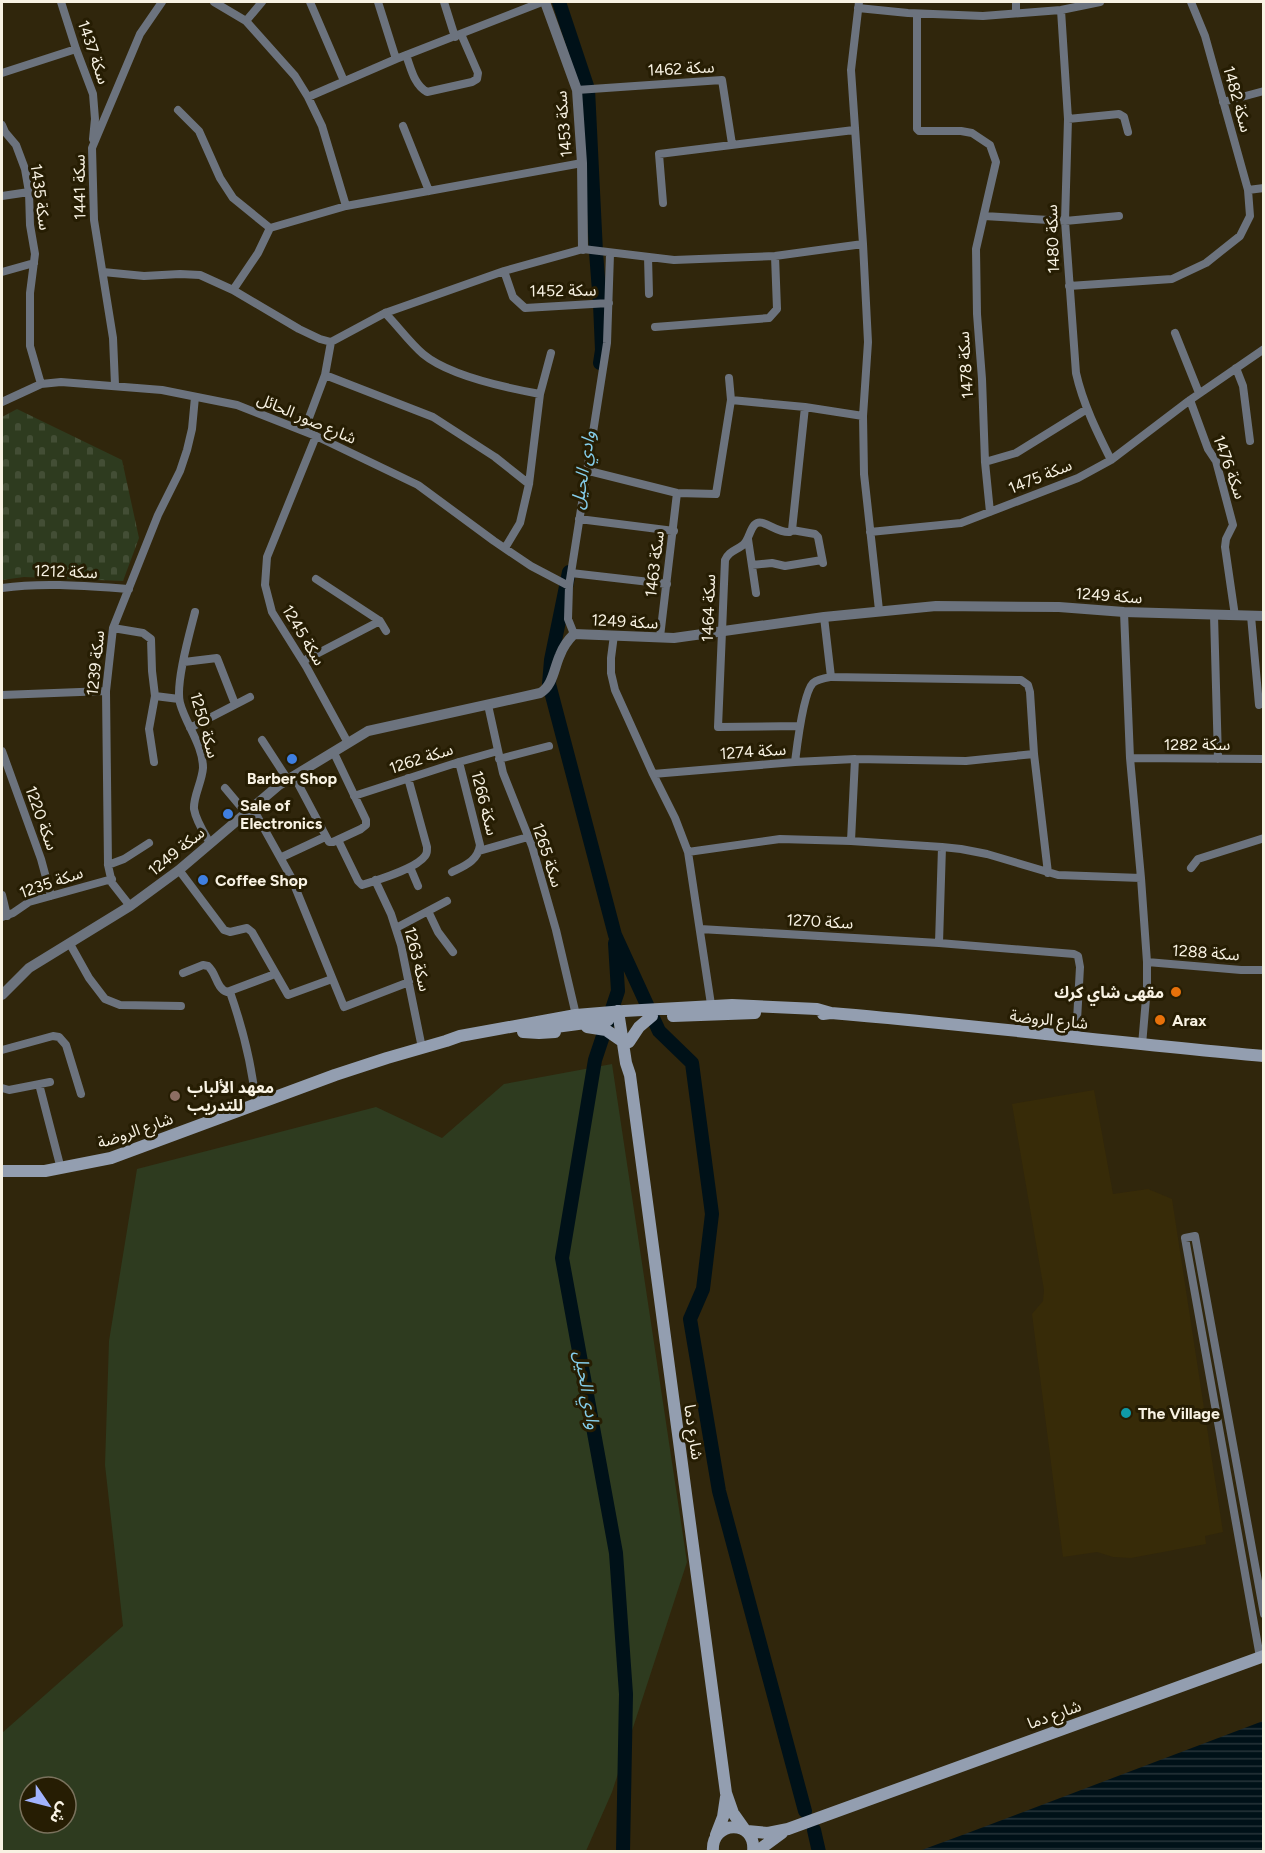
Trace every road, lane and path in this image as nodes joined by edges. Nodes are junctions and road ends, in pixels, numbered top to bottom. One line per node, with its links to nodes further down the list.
1 (61, 2): 18 (street, سكة 1437)
2 (162, 2): 34 (street, سكة 1441)
3 (214, 2): 16 (street)
4 (262, 2): 16 (street)
5 (310, 2): 22 (street)
6 (378, 2): 20 (street)
7 (444, 2): 17 (street)
8 (544, 2): 17 (street); 23 (street, سكة 1453)
9 (1016, 2): 14 (street)
10 (1100, 2): 13 (street)
11 (1191, 2): 26 (street, سكة 1482)
12 (859, 4): 15 (street); 31 (street)
13 (1062, 10): 14 (street); 28 (street, سكة 1480)
14 (1016, 12): 15 (street)
15 (917, 14): 43 (street, سكة 1478)
16 (246, 21): 25 (street)
17 (458, 35): 19 (street); 19 (street)
18 (76, 49): 21 (street); 34 (street, سكة 1437)
19 (406, 55): 20 (street)
20 (396, 59): 22 (street)
21 (2, 73)
22 (344, 81): 25 (street)
23 (577, 90): 33 (street, سكة 1462); 35 (street, سكة 1453)
24 (1263, 91): 26 (street)
25 (308, 97): 42 (street)
26 (1223, 102): 37 (street, سكة 1482)
27 (178, 110): 46 (street)
28 (1068, 119): 32 (street); 45 (street, سكة 1480)
29 (2, 125): 39 (street, سكة 1435)
30 (403, 126): 38 (street)
31 (854, 130): 33 (street); 47 (street)
32 (1128, 132)
33 (732, 144): 41 (street)
34 (92, 148): 55 (street, سكة 1441)
35 (582, 163): 38 (street); 48 (street, سكة 1453)
36 (1263, 188): 37 (street)
37 (1248, 190): 56 (street, سكة 1482)
38 (429, 191): 42 (street)
39 (29, 192): 40 (street); 52 (street, سكة 1435)
40 (2, 196)
41 (663, 203)
42 (346, 206): 46 (street)
43 (984, 216): 45 (street); 84 (street, سكة 1478)
44 (1119, 216): 45 (street)
45 (1065, 221): 56 (street, سكة 1480)
46 (270, 228): 57 (street)
47 (863, 244): 50 (street); 79 (street)
48 (583, 249): 49 (street); 53 (street)
49 (610, 254): 51 (street); 59 (street)
50 (775, 256): 51 (street); 61 (street)
51 (648, 257): 58 (street)
52 (34, 263): 54 (street); 69 (street, سكة 1435)
53 (504, 271): 59 (street, سكة 1452); 60 (street)
54 (2, 272)
55 (103, 272): 57 (street); 70 (street, سكة 1441)
56 (1069, 286): 78 (street, سكة 1480)
57 (233, 290): 63 (street)
58 (649, 294)
59 (609, 303): 85 (street)
60 (385, 313): 63 (street); 72 (street)
61 (655, 327)
62 (1175, 333): 71 (street)
63 (332, 342): 67 (street)
64 (1263, 350): 66 (street, سكة 1475)
65 (552, 353): 72 (street)
66 (1236, 369): 71 (street, سكة 1475); 82 (street)
67 (325, 375): 80 (street); 86 (street)
68 (729, 378): 74 (street)
69 (40, 384): 70 (street, شارع صور الحائل); 76 (street, شارع صور الحائل)
70 (115, 385): 73 (street, شارع صور الحائل)
71 (1199, 393): 75 (street, سكة 1475)
72 (540, 394): 86 (street)
73 (195, 397): 80 (street, شارع صور الحائل); 101 (street, سكة 1239)
74 (731, 400): 77 (street); 87 (street)
75 (1190, 400): 83 (street, سكة 1475); 107 (street, سكة 1476)
76 (2, 402)
77 (805, 407): 79 (street); 90 (street)
78 (1087, 409): 83 (street, سكة 1480); 84 (street)
79 (863, 416): 92 (street)
80 (304, 431): 81 (street, شارع صور الحائل)
81 (316, 436): 94 (street, شارع صور الحائل); 119 (street, سكة 1245)
82 (1250, 441)
83 (1111, 460): 88 (street, سكة 1475)
84 (985, 462): 88 (street, سكة 1478)
85 (589, 471): 87 (street); 89 (street)
86 (529, 484): 94 (street)
87 (677, 494): 91 (street, سكة 1463)
88 (990, 512): 92 (street, سكة 1475)
89 (579, 519): 91 (street); 96 (street)
90 (792, 530): 93 (street, سكة 1464); 95 (street)
91 (674, 531): 98 (street, سكة 1463)
92 (870, 532): 103 (street)
93 (748, 539): 95 (street); 114 (street, سكة 1464)
94 (505, 548): 99 (street, شارع صور الحائل)
95 (752, 565): 102 (street)
96 (571, 573): 98 (street); 99 (street)
97 (316, 579): 111 (street)
98 (667, 584): 117 (street, سكة 1463)
99 (569, 586): 115 (street)
100 (2, 588): 101 (street, سكة 1212)
101 (129, 589): 112 (street, سكة 1239)
102 (756, 593)
103 (879, 610): 105 (street, سكة 1249); 110 (street, سكة 1249)
104 (195, 612): 118 (street, سكة 1250)
105 (1124, 612): 106 (street, سكة 1249); 138 (street)
106 (1214, 615): 107 (street, سكة 1249); 140 (street)
107 (1235, 616): 108 (street, سكة 1249)
108 (1251, 616): 109 (street, سكة 1249); 128 (street)
109 (1263, 616)
110 (824, 617): 114 (street, سكة 1249); 120 (street)
111 (380, 621): 113 (street); 119 (street)
112 (113, 628): 121 (street, سكة 1239); 123 (street)
113 (386, 631)
114 (722, 631): 117 (street, سكة 1249); 129 (street, سكة 1464)
115 (574, 634): 116 (street, سكة 1249); 127 (street, سكة 1249)
116 (614, 635): 117 (street, سكة 1249); 145 (street)
117 (660, 637)
118 (184, 662): 125 (street, سكة 1250); 126 (street)
119 (303, 662): 132 (street, سكة 1245)
120 (831, 677): 129 (street); 136 (street)
121 (106, 691): 122 (street); 162 (street, سكة 1239)
122 (2, 695)
123 (155, 696): 125 (street); 142 (street)
124 (250, 697): 126 (street)
125 (179, 699): 130 (street, سكة 1250)
126 (235, 704): 130 (street)
127 (488, 705): 132 (street, سكة 1249); 137 (street, سكة 1265)
128 (1259, 705)
129 (800, 726): 144 (street)
130 (190, 728): 157 (street, سكة 1250)
131 (262, 740): 146 (street)
132 (348, 743): 135 (street, سكة 1249)
133 (549, 746): 137 (street, سكة 1262)
134 (2, 751): 173 (street, سكة 1220)
135 (334, 753): 146 (street, سكة 1249); 149 (street)
136 (1034, 754): 139 (street, سكة 1274); 167 (street)
137 (499, 755): 143 (street, سكة 1262); 152 (street, سكة 1265)
138 (1130, 758): 140 (street, سكة 1282); 168 (street)
139 (855, 759): 144 (street, سكة 1274); 155 (street)
140 (1218, 759): 141 (street, سكة 1282)
141 (1263, 759)
142 (154, 762)
143 (459, 762): 147 (street, سكة 1262); 159 (street, سكة 1266)
144 (795, 762): 145 (street, سكة 1274)
145 (653, 774): 160 (street)
146 (291, 778): 150 (street, سكة 1249); 151 (street)
147 (408, 778): 149 (street, سكة 1262); 163 (street)
148 (225, 788): 150 (street)
149 (354, 796): 154 (street)
150 (249, 810): 157 (street, سكة 1249); 161 (street)
151 (325, 837): 154 (street); 161 (street)
152 (528, 837): 159 (street, سكة 1266); 193 (street, سكة 1265)
153 (1263, 838): 164 (street)
154 (338, 840): 170 (street)
155 (851, 841): 158 (street); 160 (street)
156 (149, 843): 162 (street)
157 (210, 843): 165 (street, سكة 1249)
158 (942, 847): 167 (street); 180 (street)
159 (479, 851): 166 (street, سكة 1266)
160 (688, 852): 179 (street)
161 (282, 857): 187 (street)
162 (108, 866): 169 (street, سكة 1239)
163 (410, 867): 170 (street); 171 (street)
164 (1191, 868)
165 (179, 870): 175 (street, سكة 1249); 186 (street)
166 (452, 872)
167 (1048, 873): 168 (street)
168 (1141, 878): 183 (street)
169 (112, 879): 173 (street, سكة 1235); 175 (street, سكة 1239)
170 (375, 880): 178 (street, سكة 1263)
171 (418, 886)
172 (2, 895): 177 (street)
173 (51, 896): 177 (street, سكة 1235)
174 (447, 901): 176 (street)
175 (130, 906): 181 (street, سكة 1249)
176 (428, 911): 178 (street); 182 (street)
177 (4, 917)
178 (396, 928): 188 (street, سكة 1263)
179 (700, 929): 180 (street, سكة 1270); 192 (street)
180 (939, 943): 197 (street, سكة 1270)
181 (70, 944): 190 (street, سكة 1249); 191 (street)
182 (453, 952)
183 (1146, 962): 184 (street, سكة 1288); 200 (street)
184 (1263, 970)
185 (183, 973): 189 (street)
186 (275, 974): 187 (street); 189 (street)
187 (332, 979): 188 (street)
188 (409, 982): 201 (street, سكة 1263)
189 (230, 992): 208 (street)
190 (2, 995)
191 (181, 1006)
192 (712, 1010): 194 (main road, شارع الروضة); 195 (main road, شارع الروضة); 197 (main road, شارع الروضة)
193 (576, 1015): 194 (main road, شارع الروضة); 198 (main road, شارع الروضة)
194 (621, 1015): 195 (main road, شارع الروضة); 196 (main road, شارع الروضة); 199 (main road, شارع دما)
195 (652, 1016): 199 (main road)
196 (523, 1032): 198 (main road, شارع الروضة); 199 (main road)
197 (1076, 1038): 200 (main road, شارع الروضة)
198 (446, 1041): 201 (main road, شارع الروضة)
199 (626, 1041): 213 (main road, شارع دما)
200 (1143, 1045): 203 (main road, شارع الروضة)
201 (422, 1048): 208 (main road, شارع الروضة)
202 (2, 1050): 207 (street)
203 (1263, 1056)
204 (50, 1082): 205 (street)
205 (39, 1084): 206 (street); 209 (street)
206 (2, 1088)
207 (81, 1094)
208 (256, 1104): 209 (main road, شارع الروضة)
209 (61, 1169): 210 (main road, شارع الروضة)
210 (2, 1171)
211 (1263, 1614): 212 (street)
212 (1262, 1657): 214 (main road, شارع دما)
213 (726, 1793): 215 (main road, شارع دما); 216 (main road, شارع دما)
214 (788, 1829): 215 (main road, شارع دما); 217 (main road, شارع دما)
215 (746, 1831): 216 (main road); 217 (main road)
216 (714, 1846)
217 (755, 1851)

